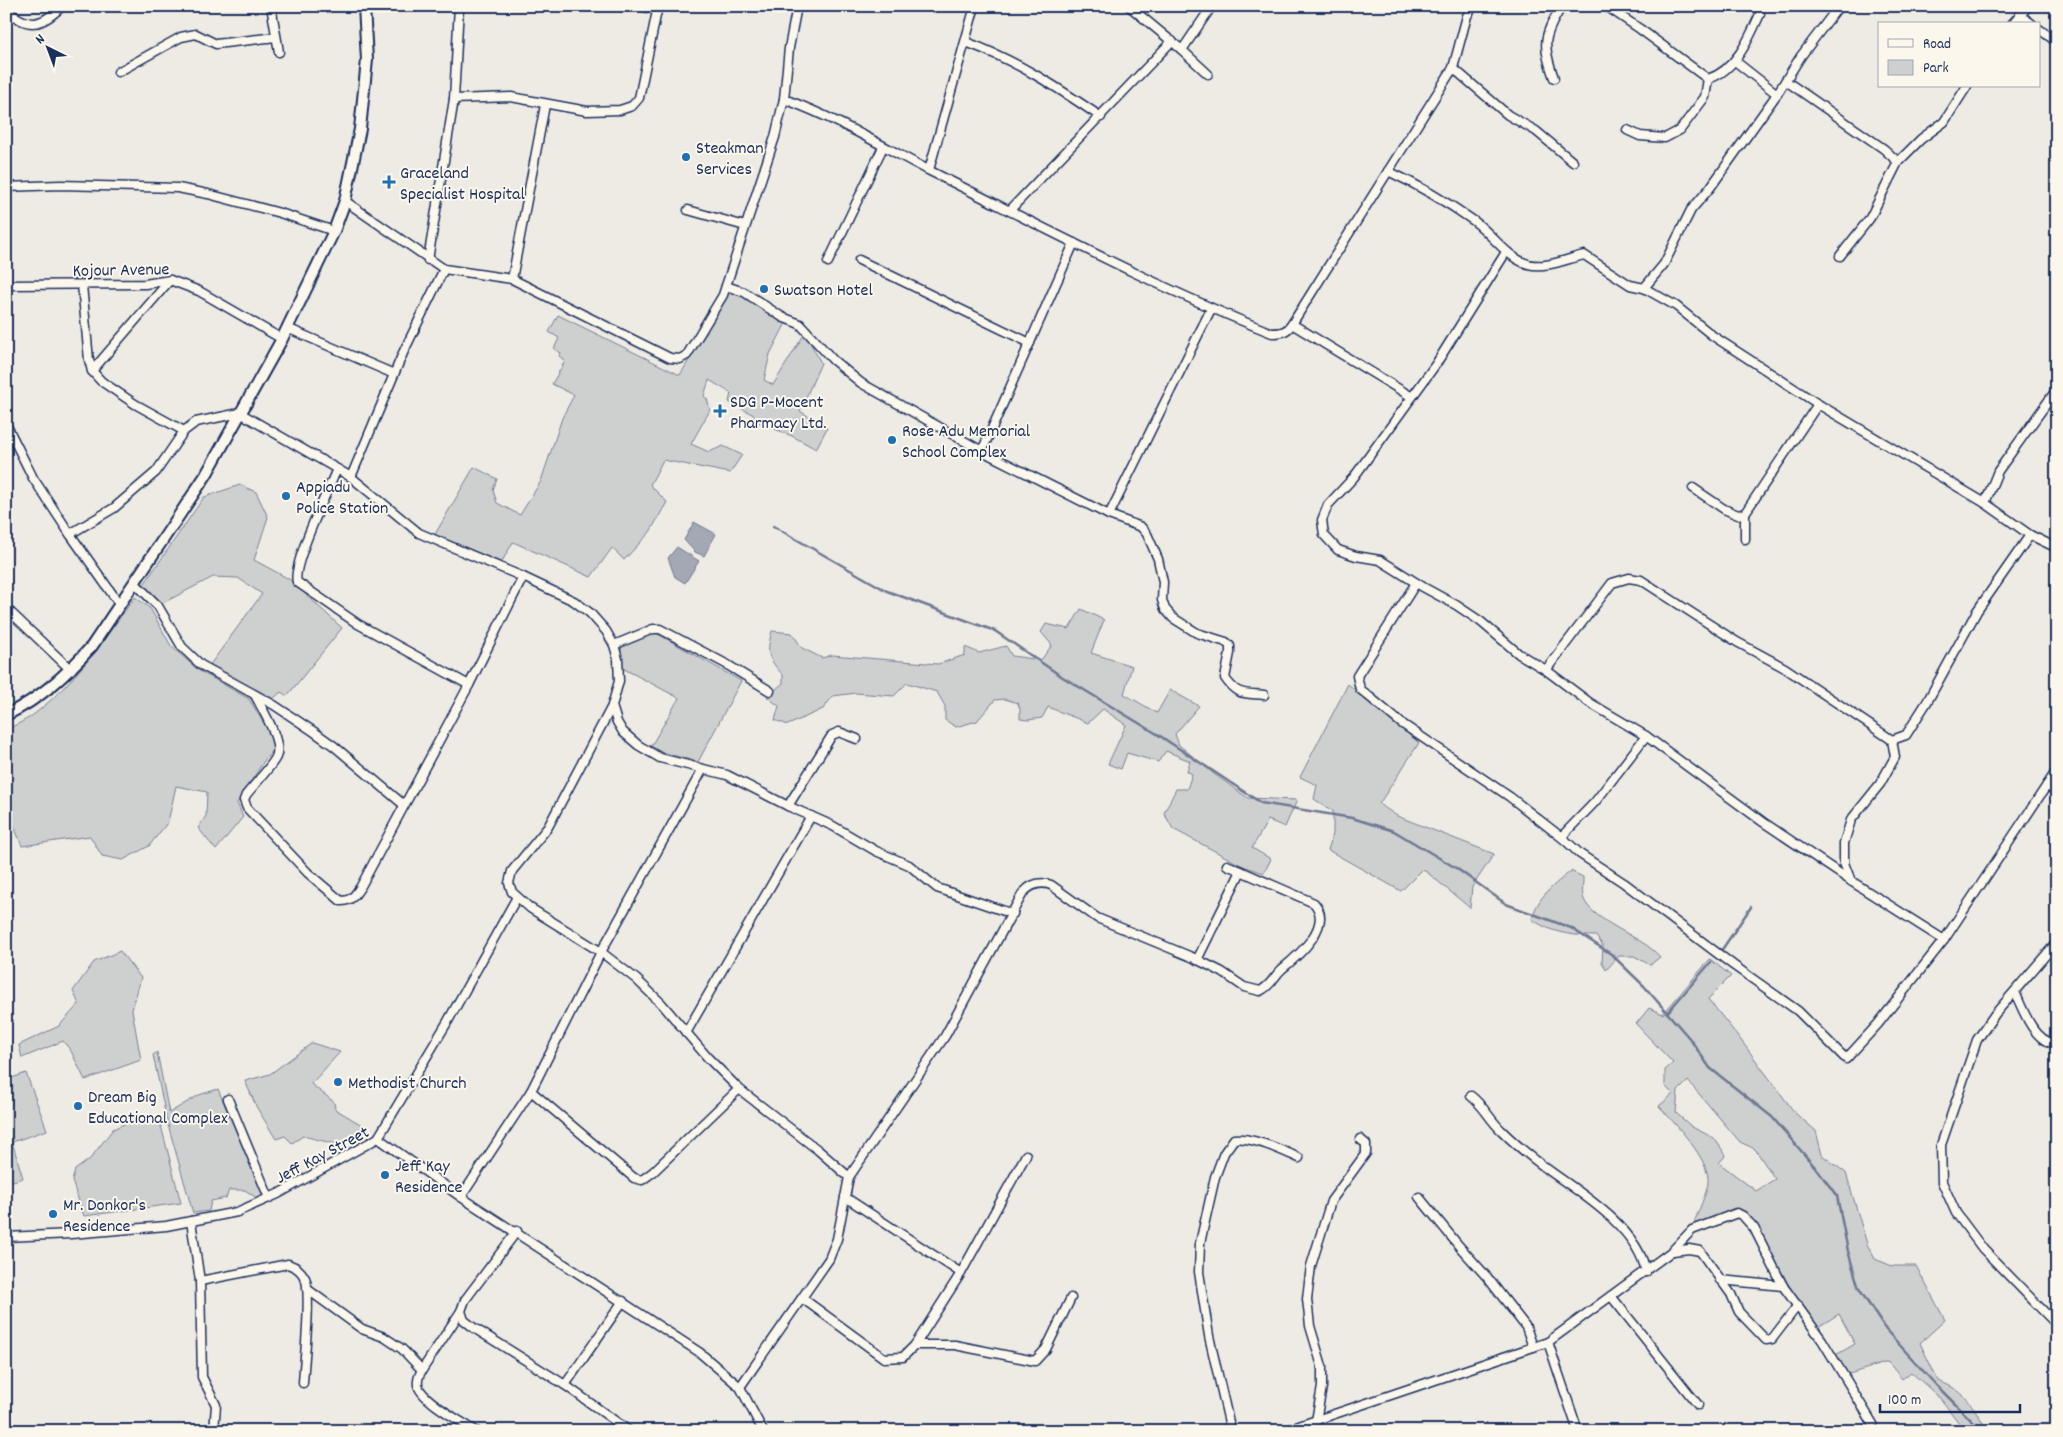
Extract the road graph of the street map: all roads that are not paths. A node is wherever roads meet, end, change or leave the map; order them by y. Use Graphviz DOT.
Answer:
graph roads {
  1 [pos="62,6"];
  2 [pos="272,6"];
  3 [pos="364,6"];
  4 [pos="459,6"];
  5 [pos="639,6"];
  6 [pos="797,6"];
  7 [pos="976,6"];
  8 [pos="1129,6"];
  9 [pos="1212,6"];
  10 [pos="1473,6"];
  11 [pos="1562,6"];
  12 [pos="1606,6"];
  13 [pos="1840,6"];
  14 [pos="2028,6"];
  15 [pos="658,8"];
  16 [pos="6,9"];
  17 [pos="1760,14"];
  18 [pos="2020,15"];
  19 [pos="2014,22"];
  20 [pos="2029,22"];
  21 [pos="2040,30"];
  22 [pos="276,36"];
  23 [pos="966,42"];
  24 [pos="1172,42"];
  25 [pos="2057,42"];
  26 [pos="1182,50"];
  27 [pos="279,52"];
  28 [pos="1735,61"];
  29 [pos="1452,68"];
  30 [pos="118,72"];
  31 [pos="1208,74"];
  32 [pos="1554,78"];
  33 [pos="1708,80"];
  34 [pos="1786,81"];
  35 [pos="1966,88"];
  36 [pos="1778,94"];
  37 [pos="454,99"];
  38 [pos="784,99"];
  39 [pos="545,105"];
  40 [pos="1100,117"];
  41 [pos="1627,130"];
  42 [pos="883,147"];
  43 [pos="1573,162"];
  44 [pos="1898,162"];
  45 [pos="929,170"];
  46 [pos="1388,171"];
  47 [pos="6,188"];
  48 [pos="345,201"];
  49 [pos="688,210"];
  50 [pos="1010,210"];
  51 [pos="745,226"];
  52 [pos="334,230"];
  53 [pos="1074,243"];
  54 [pos="1506,252"];
  55 [pos="1840,256"];
  56 [pos="428,260"];
  57 [pos="860,260"];
  58 [pos="828,262"];
  59 [pos="444,269"];
  60 [pos="512,279"];
  61 [pos="170,280"];
  62 [pos="82,284"];
  63 [pos="6,285"];
  64 [pos="726,286"];
  65 [pos="1644,288"];
  66 [pos="1211,309"];
  67 [pos="1292,324"];
  68 [pos="287,328"];
  69 [pos="282,339"];
  70 [pos="1030,343"];
  71 [pos="92,371"];
  72 [pos="394,374"];
  73 [pos="2057,389"];
  74 [pos="1412,397"];
  75 [pos="1818,404"];
  76 [pos="240,413"];
  77 [pos="6,424"];
  78 [pos="184,431"];
  79 [pos="982,451"];
  80 [pos="338,469"];
  81 [pos="351,477"];
  82 [pos="1693,488"];
  83 [pos="1984,503"];
  84 [pos="1745,513"];
  85 [pos="1109,515"];
  86 [pos="70,534"];
  87 [pos="2030,535"];
  88 [pos="1745,539"];
  89 [pos="2057,548"];
  90 [pos="523,577"];
  91 [pos="135,583"];
  92 [pos="1416,583"];
  93 [pos="120,605"];
  94 [pos="6,608"];
  95 [pos="614,645"];
  96 [pos="71,670"];
  97 [pos="1546,670"];
  98 [pos="469,685"];
  99 [pos="770,691"];
  100 [pos="255,694"];
  101 [pos="1264,696"];
  102 [pos="612,706"];
  103 [pos="6,715"];
  104 [pos="1646,736"];
  105 [pos="857,739"];
  106 [pos="1892,740"];
  107 [pos="703,769"];
  108 [pos="2057,770"];
  109 [pos="2047,785"];
  110 [pos="2057,793"];
  111 [pos="404,805"];
  112 [pos="788,806"];
  113 [pos="811,816"];
  114 [pos="1565,840"];
  115 [pos="1227,865"];
  116 [pos="1241,871"];
  117 [pos="1851,882"];
  118 [pos="517,897"];
  119 [pos="1013,914"];
  120 [pos="1944,940"];
  121 [pos="2057,942"];
  122 [pos="602,952"];
  123 [pos="1197,960"];
  124 [pos="2015,992"];
  125 [pos="686,1033"];
  126 [pos="2057,1043"];
  127 [pos="739,1089"];
  128 [pos="531,1091"];
  129 [pos="1471,1096"];
  130 [pos="228,1099"];
  131 [pos="378,1138"];
  132 [pos="1360,1138"];
  133 [pos="1026,1155"];
  134 [pos="1299,1158"];
  135 [pos="849,1177"];
  136 [pos="461,1197"];
  137 [pos="845,1197"];
  138 [pos="1419,1197"];
  139 [pos="269,1198"];
  140 [pos="191,1221"];
  141 [pos="517,1231"];
  142 [pos="6,1237"];
  143 [pos="1672,1251"];
  144 [pos="1646,1272"];
  145 [pos="961,1273"];
  146 [pos="1720,1280"];
  147 [pos="200,1281"];
  148 [pos="1783,1286"];
  149 [pos="307,1289"];
  150 [pos="1611,1296"];
  151 [pos="802,1298"];
  152 [pos="1071,1298"];
  153 [pos="623,1301"];
  154 [pos="1798,1305"];
  155 [pos="461,1311"];
  156 [pos="2057,1325"];
  157 [pos="1548,1342"];
  158 [pos="914,1345"];
  159 [pos="1533,1347"];
  160 [pos="422,1370"];
  161 [pos="303,1383"];
  162 [pos="565,1385"];
  163 [pos="740,1387"];
  164 [pos="1698,1405"];
  165 [pos="1316,1421"];
  166 [pos="1873,1424"];
  167 [pos="214,1431"];
  168 [pos="476,1431"];
  169 [pos="629,1431"];
  170 [pos="762,1431"];
  171 [pos="1231,1431"];
  172 [pos="1284,1431"];
  173 [pos="1578,1431"];
  1 -- 16 [label="street"];
  2 -- 22 [label="street"];
  3 -- 48 [label="street"];
  4 -- 37 [label="street"];
  5 -- 15 [label="street"];
  6 -- 38 [label="street"];
  7 -- 23 [label="street"];
  8 -- 24 [label="street"];
  9 -- 26 [label="street"];
  10 -- 29 [label="street"];
  11 -- 32 [label="street"];
  12 -- 33 [label="street"];
  13 -- 34 [label="street"];
  14 -- 18 [label="street"];
  15 -- 39 [label="street"];
  17 -- 28 [label="street"];
  18 -- 19 [label="street"];
  18 -- 20 [label="street"];
  21 -- 25 [label="street"];
  22 -- 27 [label="street"];
  22 -- 30 [label="street"];
  23 -- 40 [label="street"];
  23 -- 45 [label="street"];
  24 -- 26 [label="street"];
  24 -- 40 [label="street"];
  26 -- 31 [label="street"];
  28 -- 33 [label="street"];
  28 -- 36 [label="street"];
  29 -- 43 [label="street"];
  29 -- 46 [label="street"];
  33 -- 41 [label="street"];
  34 -- 36 [label="street"];
  34 -- 44 [label="street"];
  35 -- 44 [label="street"];
  36 -- 65 [label="street"];
  37 -- 39 [label="street"];
  37 -- 56 [label="street"];
  38 -- 42 [label="street"];
  38 -- 51 [label="street"];
  39 -- 60 [label="street"];
  40 -- 50 [label="street"];
  42 -- 45 [label="street"];
  42 -- 58 [label="street"];
  44 -- 55 [label="street"];
  45 -- 50 [label="street"];
  46 -- 54 [label="street"];
  46 -- 67 [label="street"];
  47 -- 52 [label="street"];
  48 -- 52 [label="street"];
  48 -- 56 [label="street"];
  49 -- 51 [label="street"];
  50 -- 53 [label="street"];
  51 -- 64 [label="street"];
  52 -- 68 [label="street"];
  53 -- 66 [label="street"];
  53 -- 70 [label="street"];
  54 -- 65 [label="street"];
  54 -- 74 [label="street"];
  56 -- 59 [label="street"];
  57 -- 70 [label="street"];
  59 -- 60 [label="street"];
  59 -- 72 [label="street"];
  60 -- 64 [label="street"];
  61 -- 62 [label="street, Kojour Avenue"];
  61 -- 69 [label="street, Kojour Avenue"];
  61 -- 71 [label="street"];
  62 -- 63 [label="street, Kojour Avenue"];
  62 -- 71 [label="street"];
  64 -- 79 [label="street"];
  65 -- 75 [label="street"];
  66 -- 67 [label="street"];
  66 -- 85 [label="street"];
  67 -- 74 [label="street"];
  68 -- 69 [label="street"];
  68 -- 72 [label="street"];
  69 -- 76 [label="street"];
  70 -- 79 [label="street"];
  71 -- 78 [label="street"];
  72 -- 81 [label="street"];
  73 -- 83 [label="street"];
  74 -- 92 [label="street"];
  75 -- 83 [label="street"];
  75 -- 84 [label="street"];
  76 -- 78 [label="street"];
  76 -- 80 [label="street"];
  76 -- 91 [label="street"];
  77 -- 86 [label="street"];
  78 -- 86 [label="street"];
  79 -- 85 [label="street"];
  80 -- 81 [label="street"];
  80 -- 98 [label="street"];
  81 -- 90 [label="street"];
  82 -- 84 [label="street"];
  83 -- 87 [label="street"];
  84 -- 88 [label="street"];
  85 -- 101 [label="street"];
  86 -- 93 [label="street"];
  87 -- 89 [label="street"];
  87 -- 106 [label="street"];
  90 -- 95 [label="street"];
  90 -- 98 [label="street"];
  91 -- 93 [label="street"];
  91 -- 100 [label="street"];
  92 -- 97 [label="street"];
  92 -- 114 [label="street"];
  93 -- 96 [label="street"];
  94 -- 96 [label="street"];
  95 -- 99 [label="street"];
  95 -- 102 [label="street"];
  96 -- 103 [label="street"];
  97 -- 104 [label="street"];
  97 -- 106 [label="street"];
  98 -- 111 [label="street"];
  100 -- 111 [label="street"];
  100 -- 111 [label="street"];
  102 -- 107 [label="street"];
  102 -- 118 [label="street"];
  104 -- 114 [label="street"];
  104 -- 117 [label="street"];
  105 -- 112 [label="street"];
  106 -- 117 [label="street"];
  107 -- 112 [label="street"];
  107 -- 122 [label="street"];
  108 -- 109 [label="street"];
  109 -- 110 [label="street"];
  109 -- 120 [label="street"];
  112 -- 113 [label="street"];
  113 -- 119 [label="street"];
  113 -- 125 [label="street"];
  114 -- 120 [label="street"];
  115 -- 116 [label="street"];
  116 -- 123 [label="street"];
  116 -- 123 [label="street"];
  117 -- 120 [label="street"];
  118 -- 122 [label="street"];
  118 -- 131 [label="street"];
  119 -- 123 [label="street"];
  119 -- 135 [label="street"];
  121 -- 124 [label="street"];
  122 -- 125 [label="street"];
  122 -- 128 [label="street"];
  124 -- 126 [label="street"];
  124 -- 156 [label="street"];
  125 -- 127 [label="street"];
  127 -- 128 [label="street"];
  127 -- 135 [label="street"];
  128 -- 136 [label="street"];
  129 -- 144 [label="street"];
  130 -- 139 [label="street"];
  131 -- 136 [label="street, Jeff Kay Street"];
  131 -- 139 [label="street, Jeff Kay Street"];
  132 -- 165 [label="street"];
  133 -- 145 [label="street"];
  134 -- 171 [label="street"];
  135 -- 137 [label="street"];
  136 -- 141 [label="street, Jeff Kay Street"];
  137 -- 145 [label="street"];
  137 -- 151 [label="street"];
  138 -- 159 [label="street"];
  139 -- 140 [label="street, Jeff Kay Street"];
  140 -- 142 [label="street, Jeff Kay Street"];
  140 -- 147 [label="street"];
  141 -- 153 [label="street, Jeff Kay Street"];
  141 -- 155 [label="street"];
  143 -- 144 [label="street"];
  143 -- 146 [label="street"];
  143 -- 148 [label="street"];
  144 -- 150 [label="street"];
  145 -- 158 [label="street"];
  146 -- 148 [label="street"];
  146 -- 154 [label="street"];
  147 -- 149 [label="street"];
  147 -- 167 [label="street"];
  148 -- 154 [label="street"];
  149 -- 160 [label="street"];
  149 -- 161 [label="street"];
  150 -- 157 [label="street"];
  150 -- 164 [label="street"];
  151 -- 158 [label="street"];
  151 -- 163 [label="street"];
  152 -- 158 [label="street"];
  153 -- 162 [label="street"];
  153 -- 163 [label="street, Jeff Kay Street"];
  154 -- 166 [label="street"];
  155 -- 160 [label="street"];
  155 -- 162 [label="street"];
  157 -- 159 [label="street"];
  157 -- 173 [label="street"];
  159 -- 165 [label="street"];
  160 -- 168 [label="street"];
  162 -- 169 [label="street"];
  163 -- 170 [label="street, Jeff Kay Street"];
  165 -- 172 [label="street"];
}
